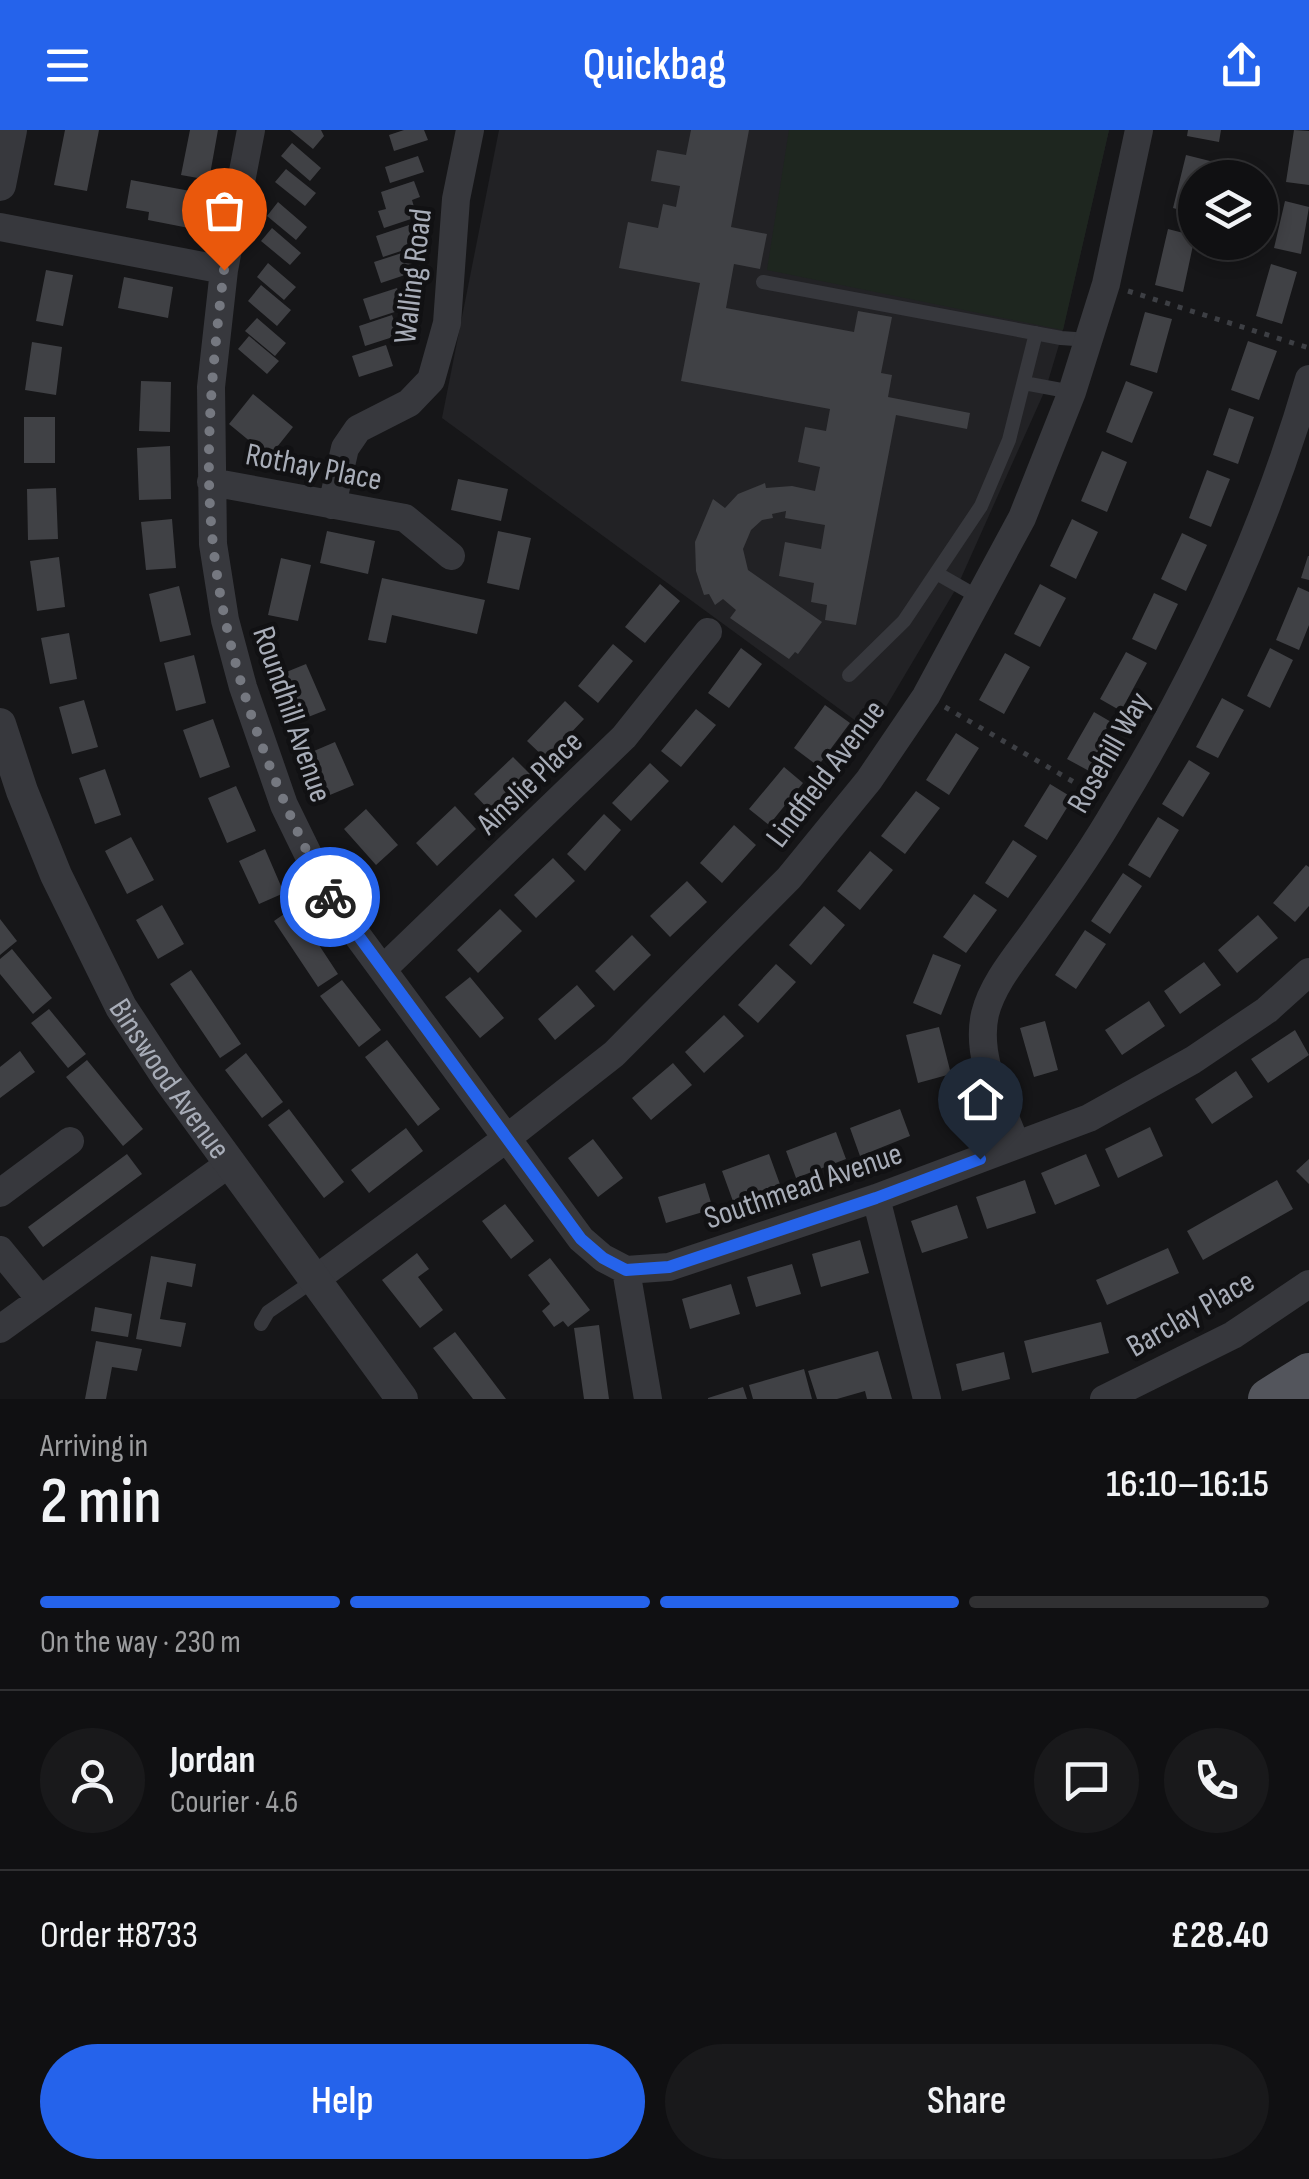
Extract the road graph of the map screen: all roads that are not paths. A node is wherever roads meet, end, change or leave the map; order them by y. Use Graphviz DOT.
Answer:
graph roads {
  1 [pos="11,130"];
  2 [pos="251,130"];
  3 [pos="470,130"];
  4 [pos="1139,130"];
  5 [pos="0,186"];
  6 [pos="0,227"];
  7 [pos="224,270"];
  8 [pos="763,282"];
  9 [pos="1036,333"];
  10 [pos="1089,340"];
  11 [pos="1309,380"];
  12 [pos="1024,383"];
  13 [pos="1072,392"];
  14 [pos="211,482"];
  15 [pos="332,505"];
  16 [pos="451,556"];
  17 [pos="938,574"];
  18 [pos="980,598"];
  19 [pos="708,632"];
  20 [pos="849,675"];
  21 [pos="0,724"];
  22 [pos="384,968"];
  23 [pos="1309,972"];
  24 [pos="508,1138"];
  25 [pos="70,1141"];
  26 [pos="1016,1145"];
  27 [pos="230,1162"];
  28 [pos="0,1192"];
  29 [pos="876,1198"];
  30 [pos="0,1250"];
  31 [pos="626,1270"];
  32 [pos="313,1281"];
  33 [pos="1309,1284"];
  34 [pos="40,1299"];
  35 [pos="261,1324"];
  36 [pos="0,1329"];
  37 [pos="1309,1374"];
  38 [pos="402,1399"];
  39 [pos="648,1399"];
  40 [pos="926,1399"];
  41 [pos="1104,1399"];
  42 [pos="1269,1399"];
  1 -- 5 [label="street"];
  2 -- 7 [label="street, Roundhill Avenue"];
  3 -- 15 [label="street, Walling Road"];
  4 -- 10 [label="street, Lindfield Avenue"];
  6 -- 7 [label="street"];
  7 -- 14 [label="street, Roundhill Avenue"];
  8 -- 9 [label="lane"];
  9 -- 10 [label="lane"];
  9 -- 12 [label="lane"];
  10 -- 13 [label="street, Lindfield Avenue"];
  11 -- 26 [label="street, Rosehill Way"];
  12 -- 13 [label="lane"];
  12 -- 17 [label="lane"];
  13 -- 18 [label="street, Lindfield Avenue"];
  14 -- 15 [label="street, Rothay Place"];
  14 -- 22 [label="street, Roundhill Avenue"];
  15 -- 16 [label="street, Rothay Place"];
  17 -- 18 [label="lane"];
  17 -- 20 [label="lane"];
  18 -- 24 [label="street, Lindfield Avenue"];
  19 -- 22 [label="street, Ainslie Place"];
  21 -- 27 [label="street, Binswood Avenue"];
  22 -- 24 [label="street, Roundhill Avenue"];
  23 -- 26 [label="street, Southmead Avenue"];
  24 -- 31 [label="street, Roundhill Avenue"];
  24 -- 32 [label="street, Lindfield Avenue"];
  25 -- 28 [label="street"];
  26 -- 29 [label="street, Southmead Avenue"];
  27 -- 32 [label="street, Binswood Avenue"];
  27 -- 34 [label="street"];
  29 -- 31 [label="street, Southmead Avenue"];
  29 -- 40 [label="street"];
  30 -- 34 [label="street"];
  31 -- 39 [label="street"];
  32 -- 35 [label="lane"];
  32 -- 38 [label="street, Binswood Avenue"];
  33 -- 41 [label="street, Barclay Place"];
  34 -- 36 [label="street"];
  37 -- 42 [label="main road"];
}
